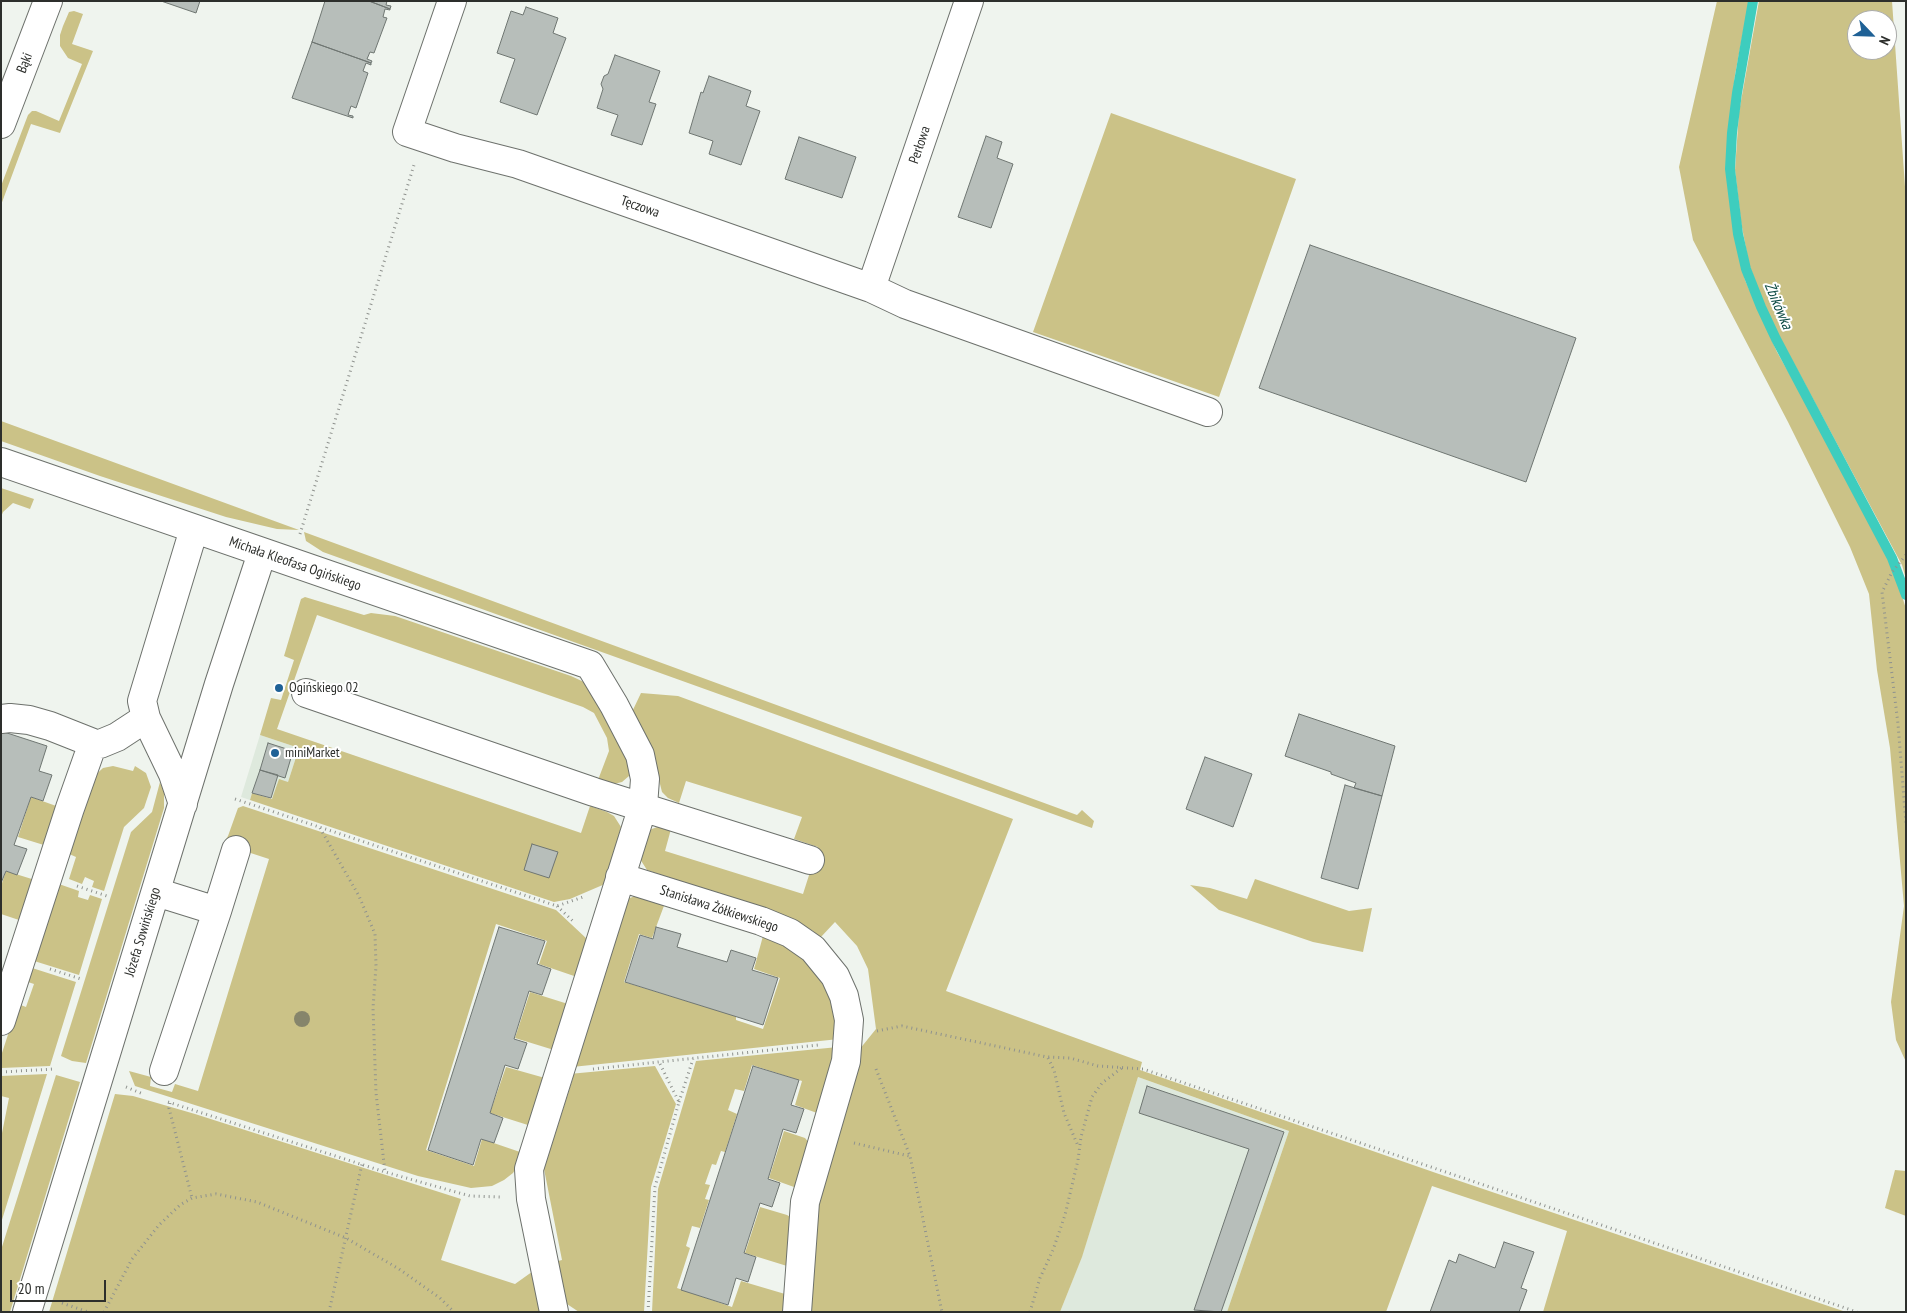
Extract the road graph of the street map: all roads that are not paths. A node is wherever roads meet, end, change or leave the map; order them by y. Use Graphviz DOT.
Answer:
graph roads {
  1 [pos="48,1"];
  2 [pos="452,1"];
  3 [pos="969,1"];
  4 [pos="1,124"];
  5 [pos="871,288"];
  6 [pos="1208,412"];
  7 [pos="1,462"];
  8 [pos="194,529"];
  9 [pos="262,553"];
  10 [pos="306,693"];
  11 [pos="146,718"];
  12 [pos="1,719"];
  13 [pos="93,743"];
  14 [pos="183,804"];
  15 [pos="643,806"];
  16 [pos="236,850"];
  17 [pos="810,860"];
  18 [pos="620,877"];
  19 [pos="156,892"];
  20 [pos="217,911"];
  21 [pos="1,1022"];
  22 [pos="164,1071"];
  23 [pos="28,1312"];
  24 [pos="554,1312"];
  25 [pos="797,1312"];
  1 -- 4 [label="street, Bąki"];
  2 -- 5 [label="street, Tęczowa"];
  3 -- 5 [label="street, Perłowa"];
  5 -- 6 [label="street, Tęczowa"];
  7 -- 8 [label="street, Michała Kleofasa Ogińskiego"];
  8 -- 9 [label="street, Michała Kleofasa Ogińskiego"];
  8 -- 11 [label="street"];
  9 -- 14 [label="street, Józefa Sowińskiego"];
  9 -- 15 [label="street, Michała Kleofasa Ogińskiego"];
  10 -- 15 [label="street"];
  11 -- 13 [label="street"];
  11 -- 14 [label="street"];
  12 -- 13 [label="street"];
  13 -- 21 [label="street"];
  14 -- 19 [label="street, Józefa Sowińskiego"];
  15 -- 17 [label="street"];
  15 -- 18 [label="street"];
  16 -- 20 [label="street"];
  18 -- 24 [label="street"];
  18 -- 25 [label="street, Stanisława Żółkiewskiego"];
  19 -- 20 [label="street"];
  19 -- 23 [label="street, Józefa Sowińskiego"];
  20 -- 22 [label="street"];
}
